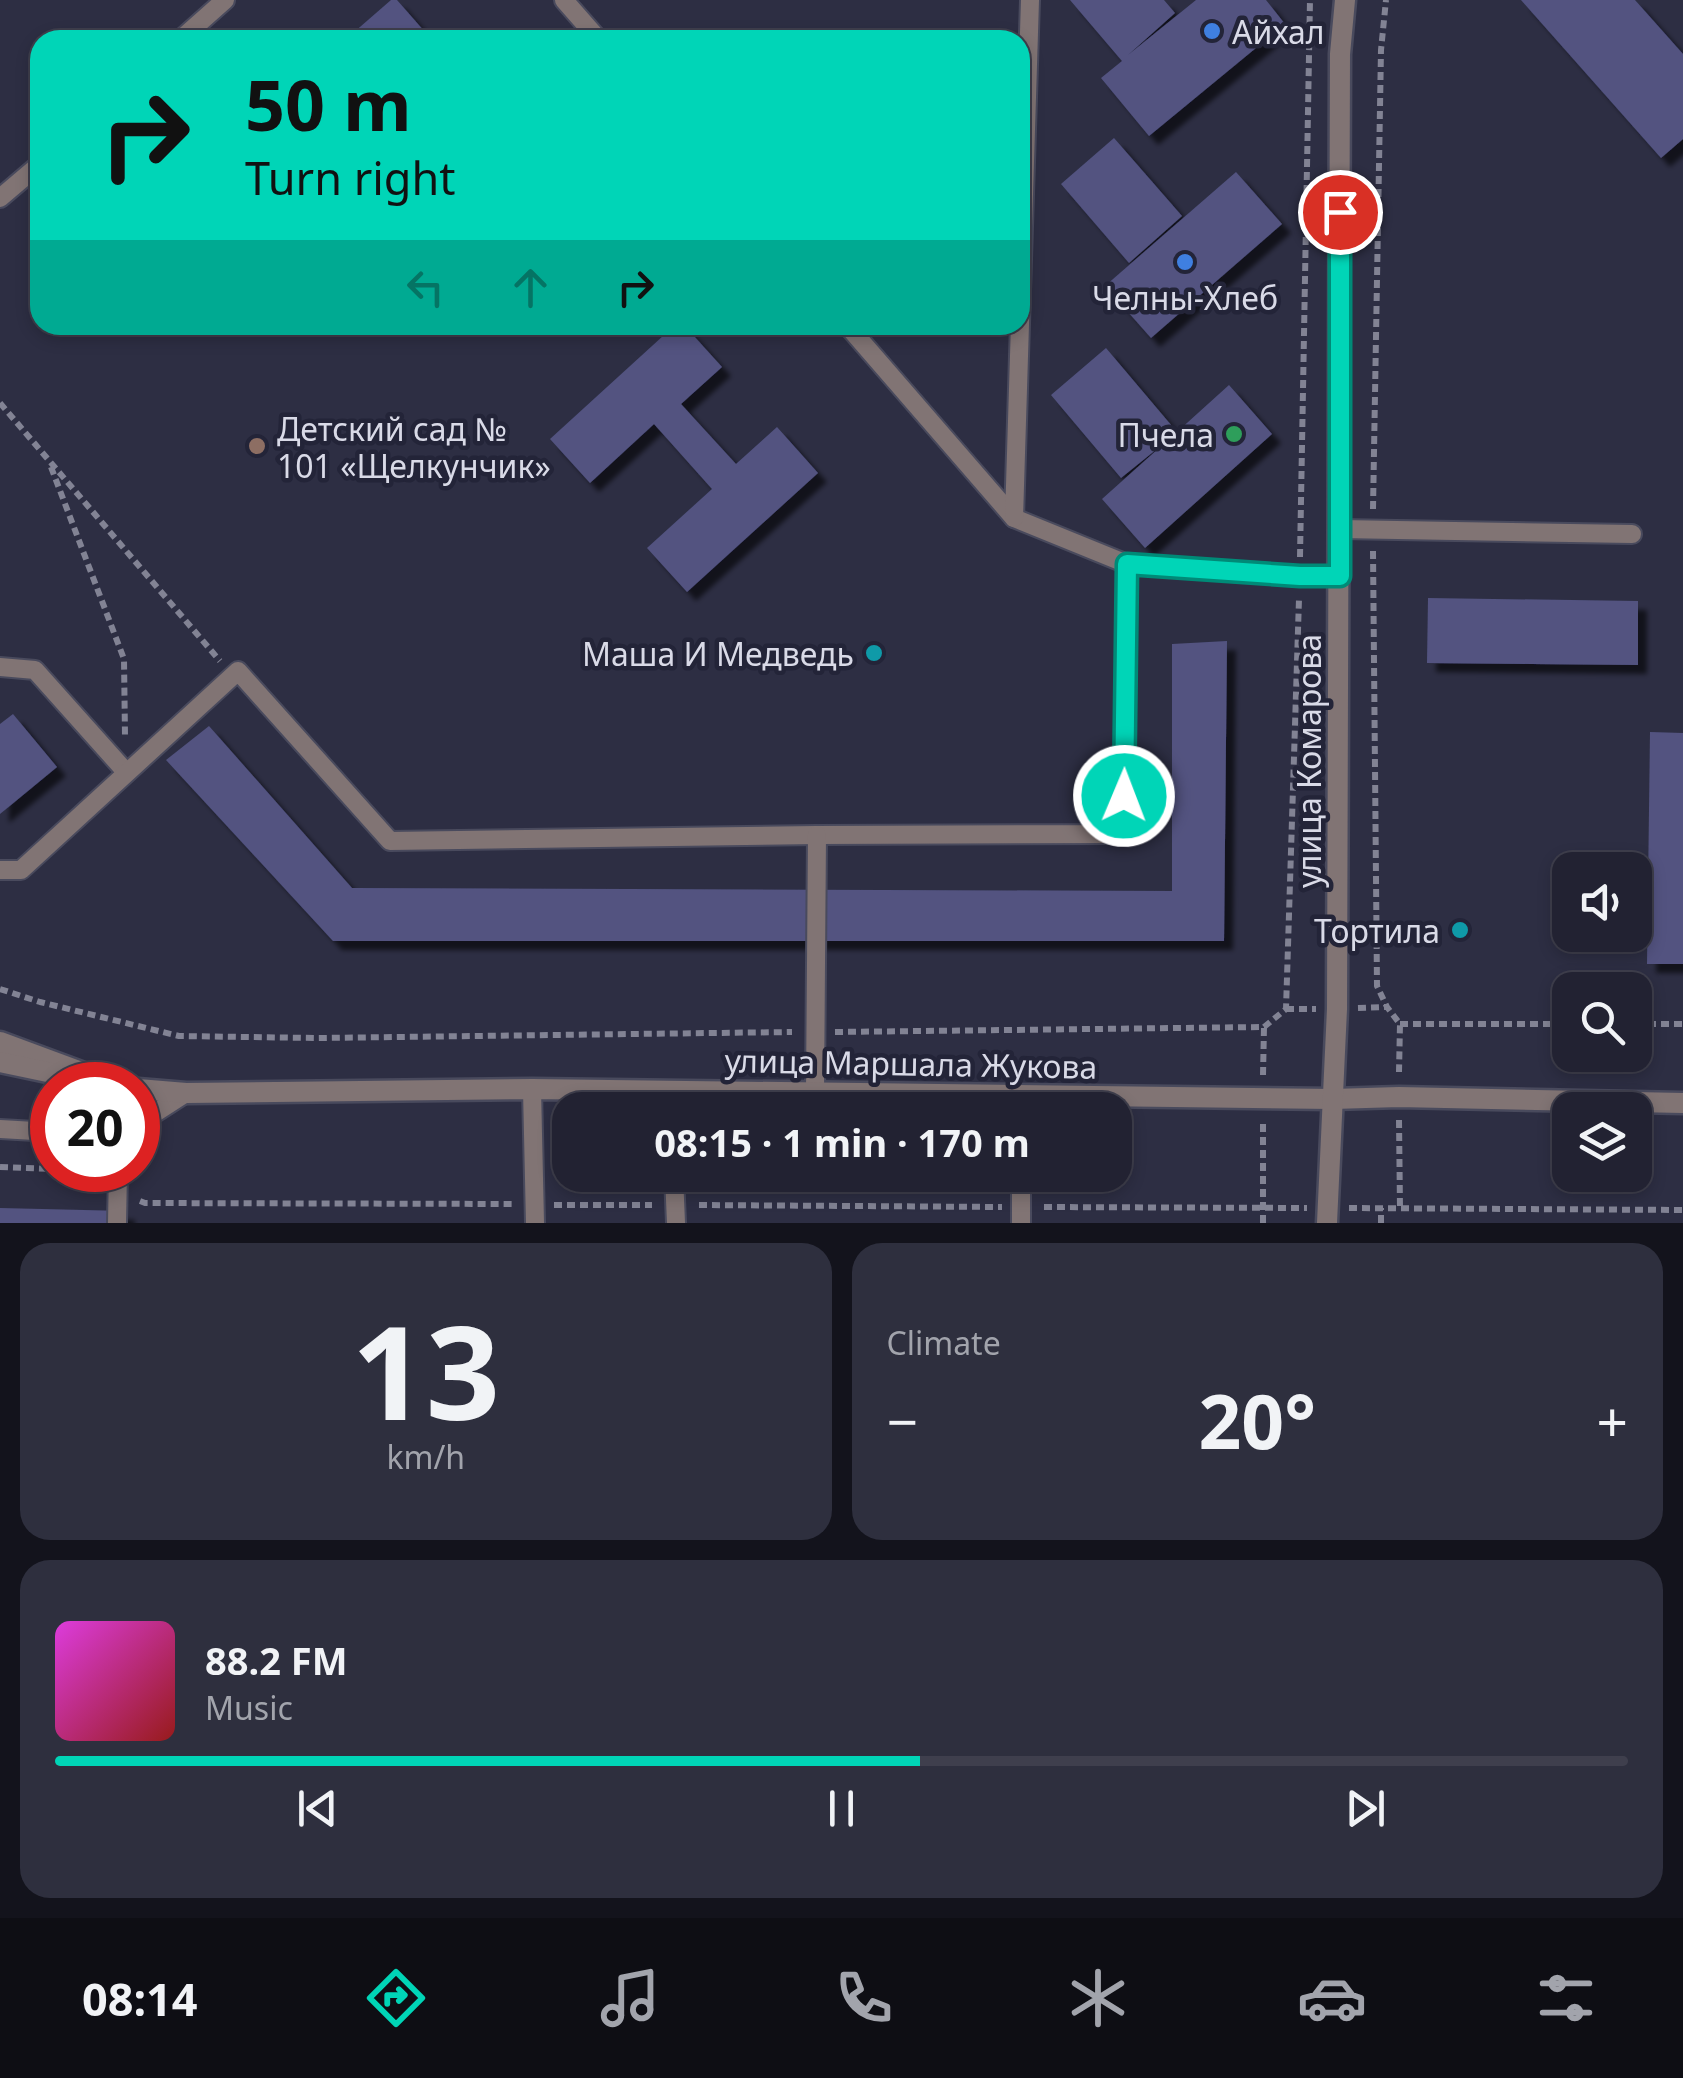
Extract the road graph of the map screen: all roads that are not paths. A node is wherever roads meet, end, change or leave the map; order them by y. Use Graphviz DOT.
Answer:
graph roads {
  1 [pos="225,0"];
  2 [pos="564,0"];
  3 [pos="1030,0"];
  4 [pos="1346,0"];
  5 [pos="191,30"];
  6 [pos="590,30"];
  7 [pos="1029,30"];
  8 [pos="30,172"];
  9 [pos="0,198"];
  10 [pos="855,335"];
  11 [pos="1020,335"];
  12 [pos="1014,518"];
  13 [pos="1340,528"];
  14 [pos="1632,534"];
  15 [pos="1127,564"];
  16 [pos="1340,576"];
  17 [pos="0,667"];
  18 [pos="126,772"];
  19 [pos="817,835"];
  20 [pos="0,870"];
  21 [pos="0,1042"];
  22 [pos="0,1062"];
  23 [pos="53,1062"];
  24 [pos="30,1068"];
  25 [pos="532,1088"];
  26 [pos="160,1090"];
  27 [pos="186,1092"];
  28 [pos="579,1092"];
  29 [pos="816,1092"];
  30 [pos="1333,1098"];
  31 [pos="1132,1101"];
  32 [pos="1683,1103"];
  33 [pos="160,1109"];
  34 [pos="0,1129"];
  35 [pos="30,1131"];
  36 [pos="118,1192"];
  37 [pos="534,1214"];
  38 [pos="1327,1216"];
  39 [pos="117,1223"];
  1 -- 5 [label="lane"];
  2 -- 6 [label="lane"];
  3 -- 7 [label="lane"];
  4 -- 13 [label="street, улица Комарова"];
  8 -- 9 [label="lane"];
  10 -- 12 [label="lane"];
  11 -- 12 [label="lane"];
  12 -- 15 [label="lane"];
  13 -- 14 [label="lane"];
  13 -- 16 [label="street, улица Комарова"];
  15 -- 16 [label="lane"];
  15 -- 19 [label="lane"];
  16 -- 30 [label="street, улица Комарова"];
  17 -- 18 [label="lane"];
  18 -- 19 [label="lane"];
  18 -- 20 [label="lane"];
  19 -- 29 [label="lane"];
  21 -- 23 [label="street"];
  22 -- 24 [label="street"];
  25 -- 27 [label="street, улица Маршала Жукова"];
  25 -- 28 [label="street, улица Маршала Жукова"];
  25 -- 37 [label="lane"];
  26 -- 27 [label="street, улица Маршала Жукова"];
  27 -- 33 [label="lane"];
  30 -- 31 [label="street, улица Маршала Жукова"];
  30 -- 32 [label="street, улица Маршала Жукова"];
  30 -- 38 [label="street, улица Комарова"];
  34 -- 35 [label="lane"];
  36 -- 39 [label="lane"];
}
